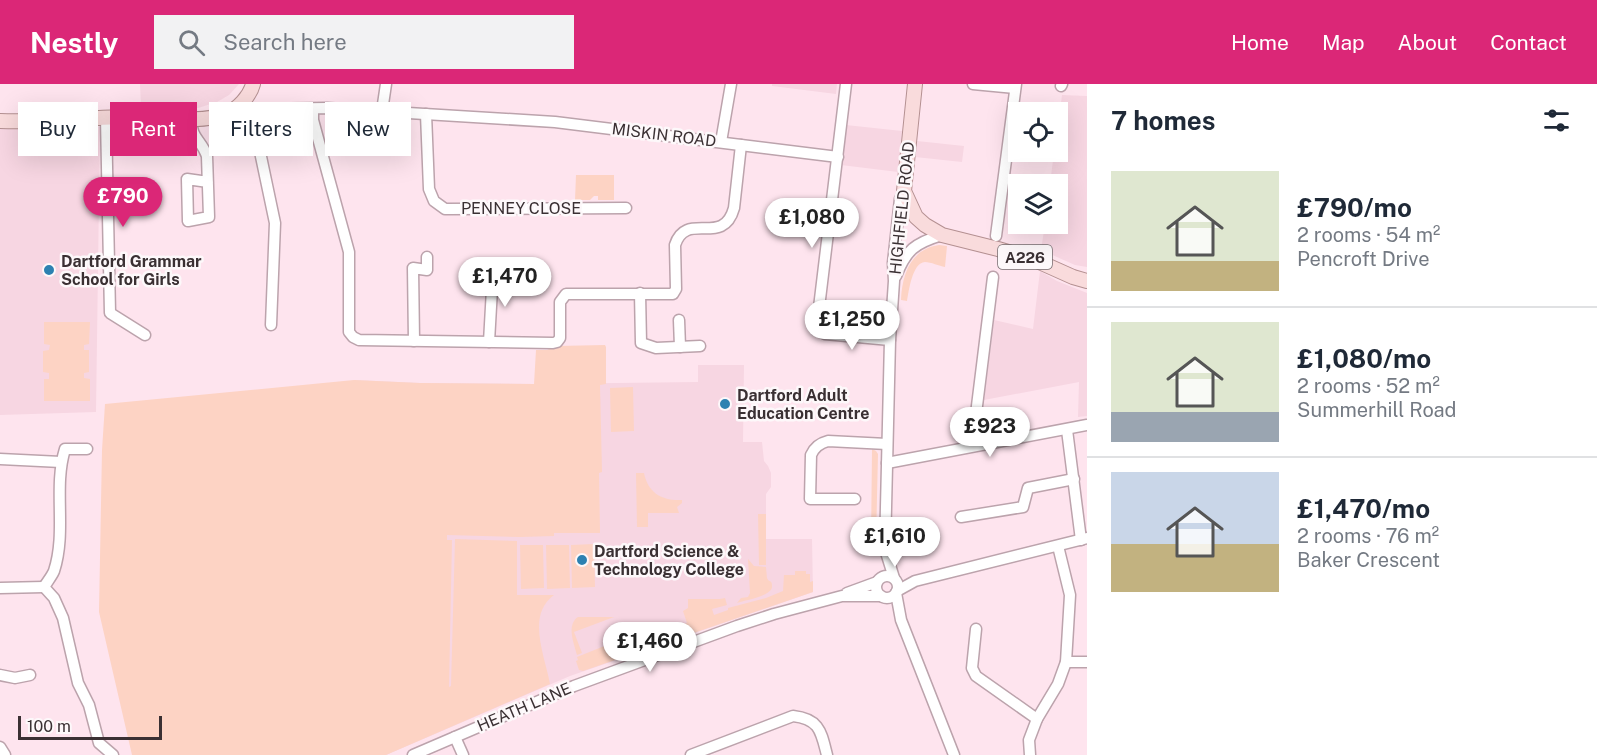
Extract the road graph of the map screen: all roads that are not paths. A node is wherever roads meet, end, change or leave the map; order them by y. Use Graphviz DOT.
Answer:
graph roads {
  1 [pos="254,84"];
  2 [pos="386,84"];
  3 [pos="731,84"];
  4 [pos="846,84"];
  5 [pos="915,84"];
  6 [pos="973,84"];
  7 [pos="1015,86"];
  8 [pos="247,102"];
  9 [pos="383,102"];
  10 [pos="313,109"];
  11 [pos="325,109"];
  12 [pos="411,113"];
  13 [pos="426,114"];
  14 [pos="106,118"];
  15 [pos="110,118"];
  16 [pos="313,120"];
  17 [pos="0,121"];
  18 [pos="197,140"];
  19 [pos="722,142"];
  20 [pos="741,145"];
  21 [pos="260,156"];
  22 [pos="838,157"];
  23 [pos="208,182"];
  24 [pos="903,191"];
  25 [pos="626,208"];
  26 [pos="942,235"];
  27 [pos="996,236"];
  28 [pos="428,257"];
  29 [pos="473,270"];
  30 [pos="493,271"];
  31 [pos="510,271"];
  32 [pos="993,277"];
  33 [pos="894,281"];
  34 [pos="1087,281"];
  35 [pos="640,293"];
  36 [pos="679,320"];
  37 [pos="271,325"];
  38 [pos="145,335"];
  39 [pos="890,340"];
  40 [pos="414,341"];
  41 [pos="489,342"];
  42 [pos="700,346"];
  43 [pos="680,347"];
  44 [pos="1087,425"];
  45 [pos="1067,430"];
  46 [pos="887,444"];
  47 [pos="972,446"];
  48 [pos="87,449"];
  49 [pos="0,459"];
  50 [pos="61,462"];
  51 [pos="887,464"];
  52 [pos="1074,479"];
  53 [pos="855,499"];
  54 [pos="961,517"];
  55 [pos="1084,539"];
  56 [pos="1058,546"];
  57 [pos="885,549"];
  58 [pos="877,581"];
  59 [pos="895,585"];
  60 [pos="44,587"];
  61 [pos="0,588"];
  62 [pos="842,596"];
  63 [pos="881,597"];
  64 [pos="901,620"];
  65 [pos="976,629"];
  66 [pos="1066,662"];
  67 [pos="1087,662"];
  68 [pos="0,675"];
  69 [pos="30,675"];
  70 [pos="1037,719"];
  71 [pos="455,737"];
  72 [pos="0,747"];
  73 [pos="5,755"];
  74 [pos="113,755"];
  75 [pos="413,755"];
  76 [pos="463,755"];
  77 [pos="691,755"];
  78 [pos="827,755"];
  79 [pos="954,755"];
  80 [pos="1030,755"];
  1 -- 8 [label="main road"];
  2 -- 9 [label="street"];
  3 -- 19 [label="street"];
  4 -- 22 [label="street"];
  5 -- 24 [label="main road, HIGHFIELD ROAD"];
  6 -- 7 [label="street"];
  7 -- 27 [label="street"];
  10 -- 11 [label="street, MISKIN ROAD"];
  12 -- 13 [label="street, MISKIN ROAD"];
  13 -- 19 [label="street, MISKIN ROAD"];
  13 -- 25 [label="street, PENNEY CLOSE"];
  14 -- 15 [label="main road"];
  14 -- 17 [label="main road"];
  14 -- 38 [label="street"];
  16 -- 40 [label="street"];
  18 -- 23 [label="street"];
  19 -- 20 [label="street, MISKIN ROAD"];
  20 -- 22 [label="street, MISKIN ROAD"];
  20 -- 35 [label="street"];
  21 -- 37 [label="street"];
  22 -- 39 [label="street"];
  24 -- 26 [label="main road, A226"];
  24 -- 33 [label="street, HIGHFIELD ROAD"];
  26 -- 33 [label="street"];
  26 -- 34 [label="main road, A226"];
  28 -- 40 [label="street"];
  29 -- 30 [label="street"];
  30 -- 31 [label="street"];
  30 -- 41 [label="street"];
  32 -- 47 [label="street"];
  33 -- 39 [label="street, HIGHFIELD ROAD"];
  35 -- 41 [label="street"];
  35 -- 43 [label="street"];
  36 -- 43 [label="street"];
  39 -- 46 [label="street, HIGHFIELD ROAD"];
  40 -- 41 [label="street"];
  42 -- 43 [label="street"];
  44 -- 45 [label="street"];
  45 -- 47 [label="street"];
  45 -- 52 [label="street"];
  46 -- 51 [label="street, HIGHFIELD ROAD"];
  46 -- 53 [label="street"];
  47 -- 51 [label="street"];
  48 -- 50 [label="street"];
  49 -- 50 [label="street"];
  50 -- 60 [label="street"];
  51 -- 57 [label="street, HIGHFIELD ROAD"];
  52 -- 54 [label="street"];
  52 -- 55 [label="street"];
  55 -- 56 [label="street"];
  56 -- 59 [label="street"];
  56 -- 66 [label="street"];
  57 -- 58 [label="street, HIGHFIELD ROAD"];
  57 -- 59 [label="street, HIGHFIELD ROAD"];
  58 -- 59 [label="street"];
  58 -- 62 [label="street, HEATH LANE"];
  58 -- 63 [label="street"];
  59 -- 63 [label="street"];
  59 -- 64 [label="street, HIGHFIELD ROAD"];
  60 -- 61 [label="street"];
  60 -- 74 [label="street"];
  62 -- 63 [label="street, HEATH LANE"];
  62 -- 71 [label="street, HEATH LANE"];
  63 -- 64 [label="street"];
  64 -- 79 [label="street"];
  65 -- 70 [label="street"];
  66 -- 67 [label="street"];
  66 -- 70 [label="street"];
  68 -- 69 [label="street"];
  70 -- 80 [label="street"];
  71 -- 75 [label="street, HEATH LANE"];
  71 -- 76 [label="street"];
  72 -- 73 [label="street"];
  77 -- 78 [label="street"];
}
